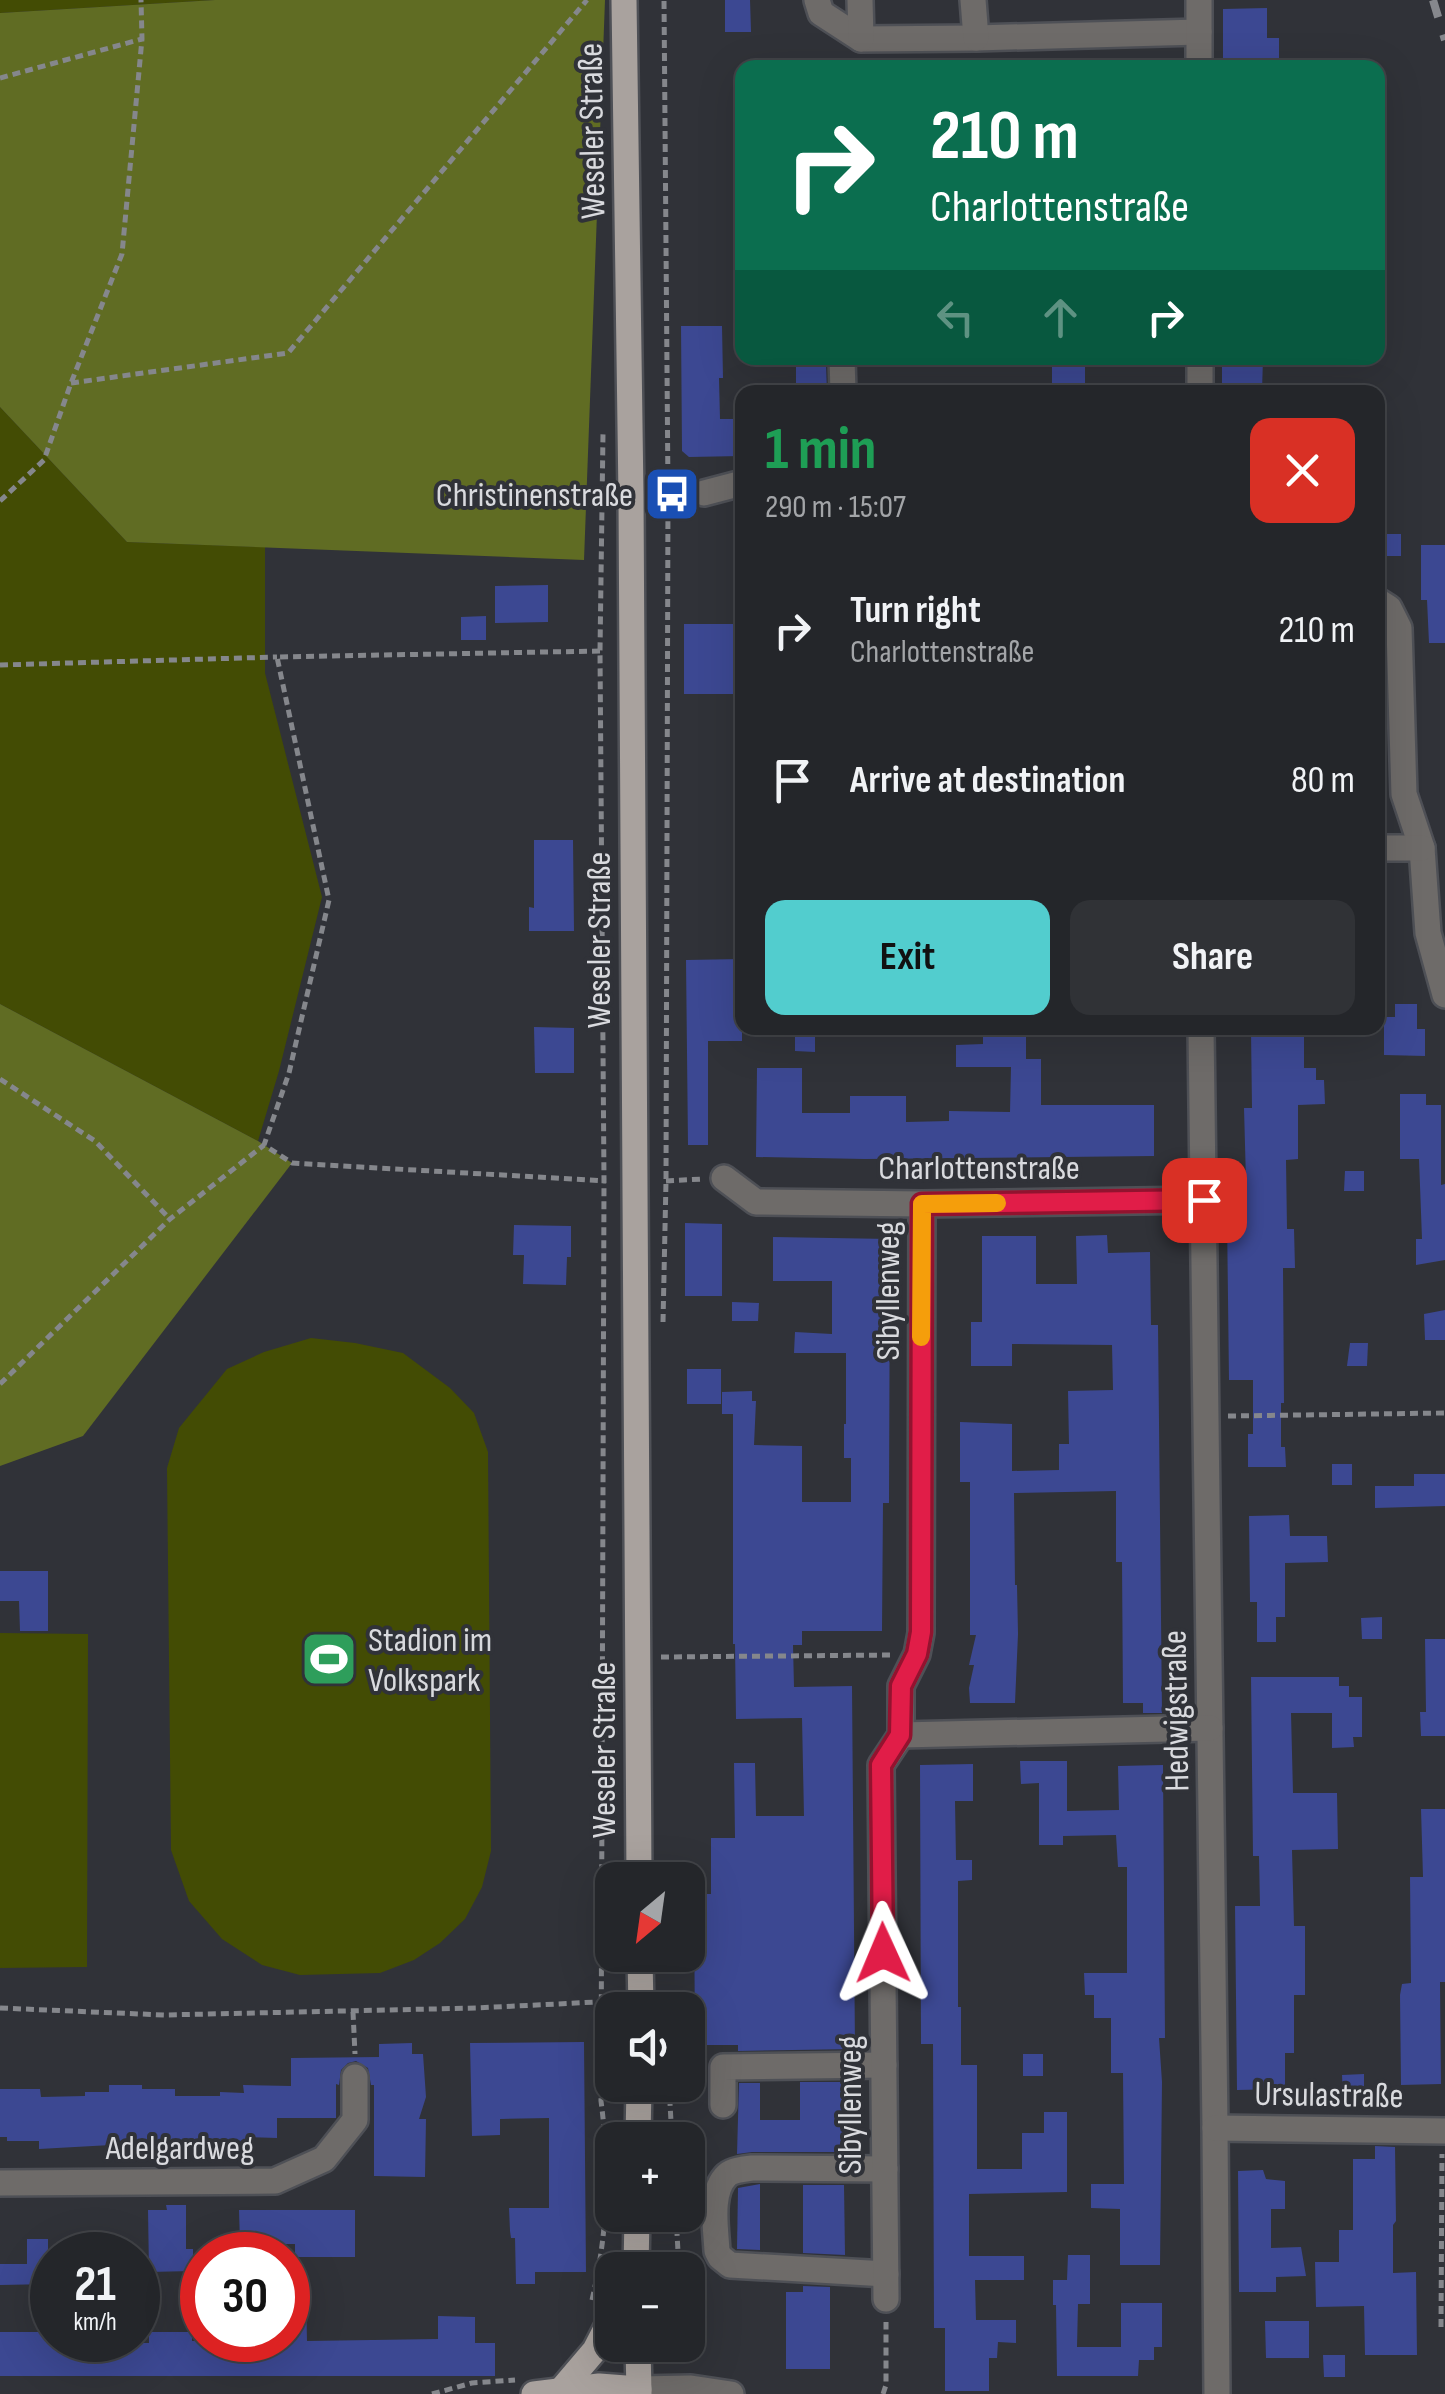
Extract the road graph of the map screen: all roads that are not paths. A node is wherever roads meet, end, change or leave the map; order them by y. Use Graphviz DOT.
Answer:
graph roads {
  1 [pos="624,0"];
  2 [pos="860,0"];
  3 [pos="973,0"];
  4 [pos="1198,0"];
  5 [pos="819,6"];
  6 [pos="1198,32"];
  7 [pos="976,38"];
  8 [pos="861,39"];
  9 [pos="1199,60"];
  10 [pos="735,484"];
  11 [pos="704,494"];
  12 [pos="1385,606"];
  13 [pos="1385,848"];
  14 [pos="1422,848"];
  15 [pos="1445,995"];
  16 [pos="1201,1035"];
  17 [pos="724,1178"];
  18 [pos="1204,1200"];
  19 [pos="922,1204"];
  20 [pos="1210,1728"];
  21 [pos="900,1735"];
  22 [pos="640,1862"];
  23 [pos="884,2066"];
  24 [pos="355,2077"];
  25 [pos="724,2104"];
  26 [pos="1216,2128"];
  27 [pos="1444,2130"];
  28 [pos="885,2169"];
  29 [pos="0,2183"];
  30 [pos="595,2350"];
  31 [pos="638,2362"];
  32 [pos="531,2385"];
  33 [pos="561,2390"];
  34 [pos="639,2392"];
  35 [pos="731,2394"];
  36 [pos="1217,2394"];
  1 -- 22 [label="main road, Weseler Straße"];
  2 -- 8 [label="street"];
  3 -- 7 [label="street"];
  4 -- 6 [label="street"];
  5 -- 8 [label="street"];
  6 -- 7 [label="street"];
  6 -- 9 [label="street"];
  7 -- 8 [label="street"];
  10 -- 11 [label="street"];
  12 -- 14 [label="street"];
  13 -- 14 [label="street"];
  14 -- 15 [label="street"];
  16 -- 18 [label="street, Hedwigstraße"];
  17 -- 19 [label="street, Charlottenstraße"];
  18 -- 19 [label="street, Charlottenstraße"];
  18 -- 20 [label="street, Hedwigstraße"];
  19 -- 21 [label="street, Sibyllenweg"];
  20 -- 21 [label="street"];
  20 -- 26 [label="street, Hedwigstraße"];
  21 -- 23 [label="street, Sibyllenweg"];
  23 -- 25 [label="street"];
  23 -- 28 [label="street, Sibyllenweg"];
  24 -- 29 [label="street, Adelgardweg"];
  26 -- 27 [label="street, Ursulastraße"];
  26 -- 36 [label="street, Hedwigstraße"];
  28 -- 28 [label="street, Sibyllenweg"];
  30 -- 33 [label="main road"];
  31 -- 34 [label="main road"];
  32 -- 33 [label="main road"];
  33 -- 34 [label="main road"];
  34 -- 35 [label="street"];
}
